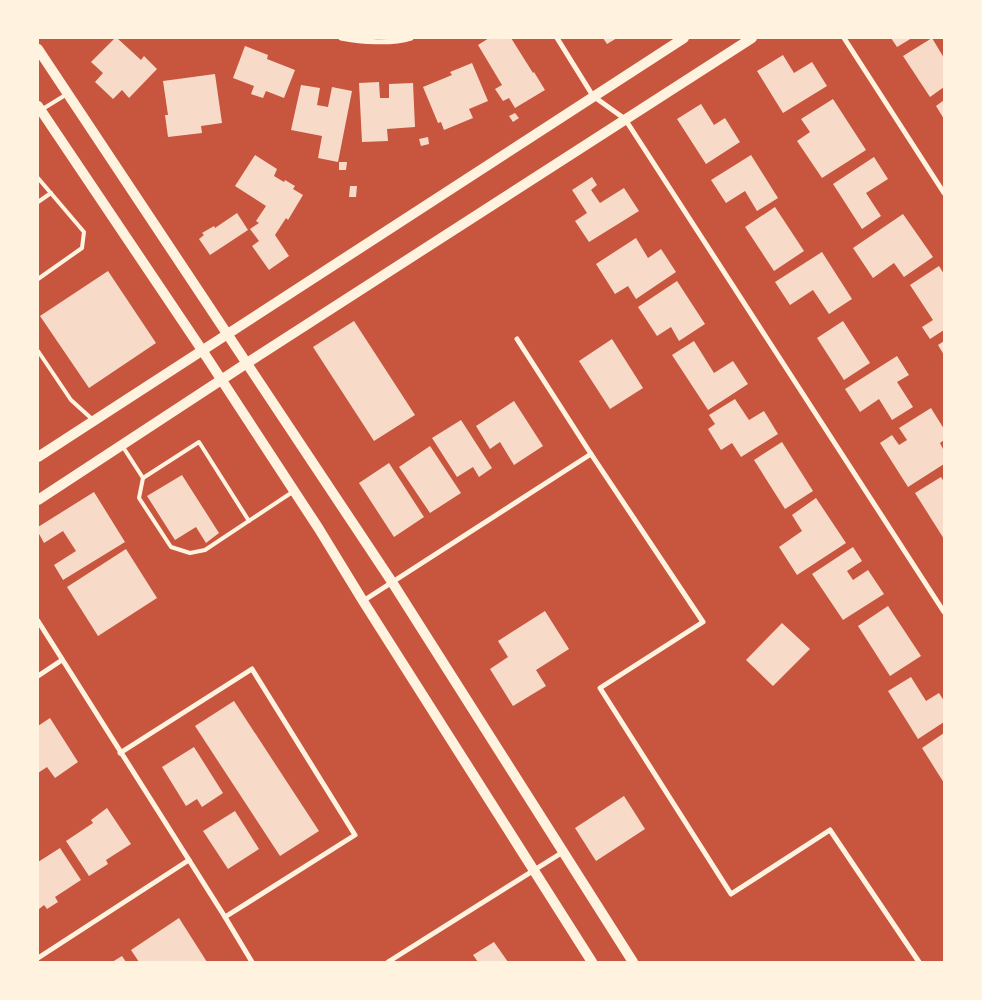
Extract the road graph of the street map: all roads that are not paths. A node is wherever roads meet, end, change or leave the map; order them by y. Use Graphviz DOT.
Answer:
graph roads {
  1 [pos="341,38"];
  2 [pos="411,38"];
  3 [pos="556,38"];
  4 [pos="684,38"];
  5 [pos="752,38"];
  6 [pos="844,38"];
  7 [pos="38,49"];
  8 [pos="68,94"];
  9 [pos="593,96"];
  10 [pos="39,110"];
  11 [pos="625,119"];
  12 [pos="38,178"];
  13 [pos="51,193"];
  14 [pos="944,193"];
  15 [pos="38,202"];
  16 [pos="38,279"];
  17 [pos="227,334"];
  18 [pos="517,339"];
  19 [pos="202,350"];
  20 [pos="38,351"];
  21 [pos="247,363"];
  22 [pos="222,380"];
  23 [pos="94,421"];
  24 [pos="122,445"];
  25 [pos="591,454"];
  26 [pos="38,458"];
  27 [pos="142,478"];
  28 [pos="294,491"];
  29 [pos="38,500"];
  30 [pos="249,521"];
  31 [pos="392,582"];
  32 [pos="363,601"];
  33 [pos="944,612"];
  34 [pos="38,621"];
  35 [pos="62,660"];
  36 [pos="38,676"];
  37 [pos="120,753"];
  38 [pos="563,852"];
  39 [pos="189,860"];
  40 [pos="534,871"];
  41 [pos="225,917"];
  42 [pos="395,957"];
  43 [pos="38,958"];
  44 [pos="252,962"];
  45 [pos="388,962"];
  46 [pos="399,962"];
  47 [pos="592,962"];
  48 [pos="633,962"];
  49 [pos="919,962"];
  1 -- 2 [label="street"];
  3 -- 9 [label="street"];
  4 -- 9 [label="main road"];
  5 -- 11 [label="main road"];
  6 -- 14 [label="street"];
  7 -- 8 [label="main road"];
  8 -- 10 [label="lane"];
  8 -- 17 [label="main road"];
  9 -- 11 [label="street"];
  9 -- 17 [label="main road"];
  10 -- 19 [label="main road"];
  11 -- 21 [label="main road"];
  11 -- 33 [label="street"];
  12 -- 13 [label="lane"];
  13 -- 15 [label="lane"];
  13 -- 16 [label="lane"];
  17 -- 19 [label="main road"];
  17 -- 21 [label="main road"];
  18 -- 25 [label="street"];
  19 -- 22 [label="main road"];
  19 -- 23 [label="main road"];
  20 -- 23 [label="lane"];
  21 -- 22 [label="main road"];
  21 -- 31 [label="main road"];
  22 -- 24 [label="main road"];
  22 -- 28 [label="main road"];
  23 -- 26 [label="main road"];
  24 -- 27 [label="lane"];
  24 -- 29 [label="main road"];
  25 -- 31 [label="street"];
  25 -- 49 [label="street"];
  27 -- 30 [label="lane"];
  27 -- 30 [label="lane"];
  28 -- 30 [label="lane"];
  28 -- 32 [label="main road"];
  31 -- 32 [label="street"];
  31 -- 38 [label="main road"];
  32 -- 40 [label="main road"];
  34 -- 35 [label="street"];
  35 -- 36 [label="street"];
  35 -- 37 [label="street"];
  37 -- 39 [label="street"];
  37 -- 41 [label="street"];
  38 -- 40 [label="street"];
  38 -- 48 [label="main road"];
  39 -- 41 [label="street"];
  39 -- 43 [label="street"];
  40 -- 42 [label="street"];
  40 -- 47 [label="main road"];
  41 -- 44 [label="street"];
  42 -- 45 [label="street"];
  42 -- 46 [label="street"];
}
